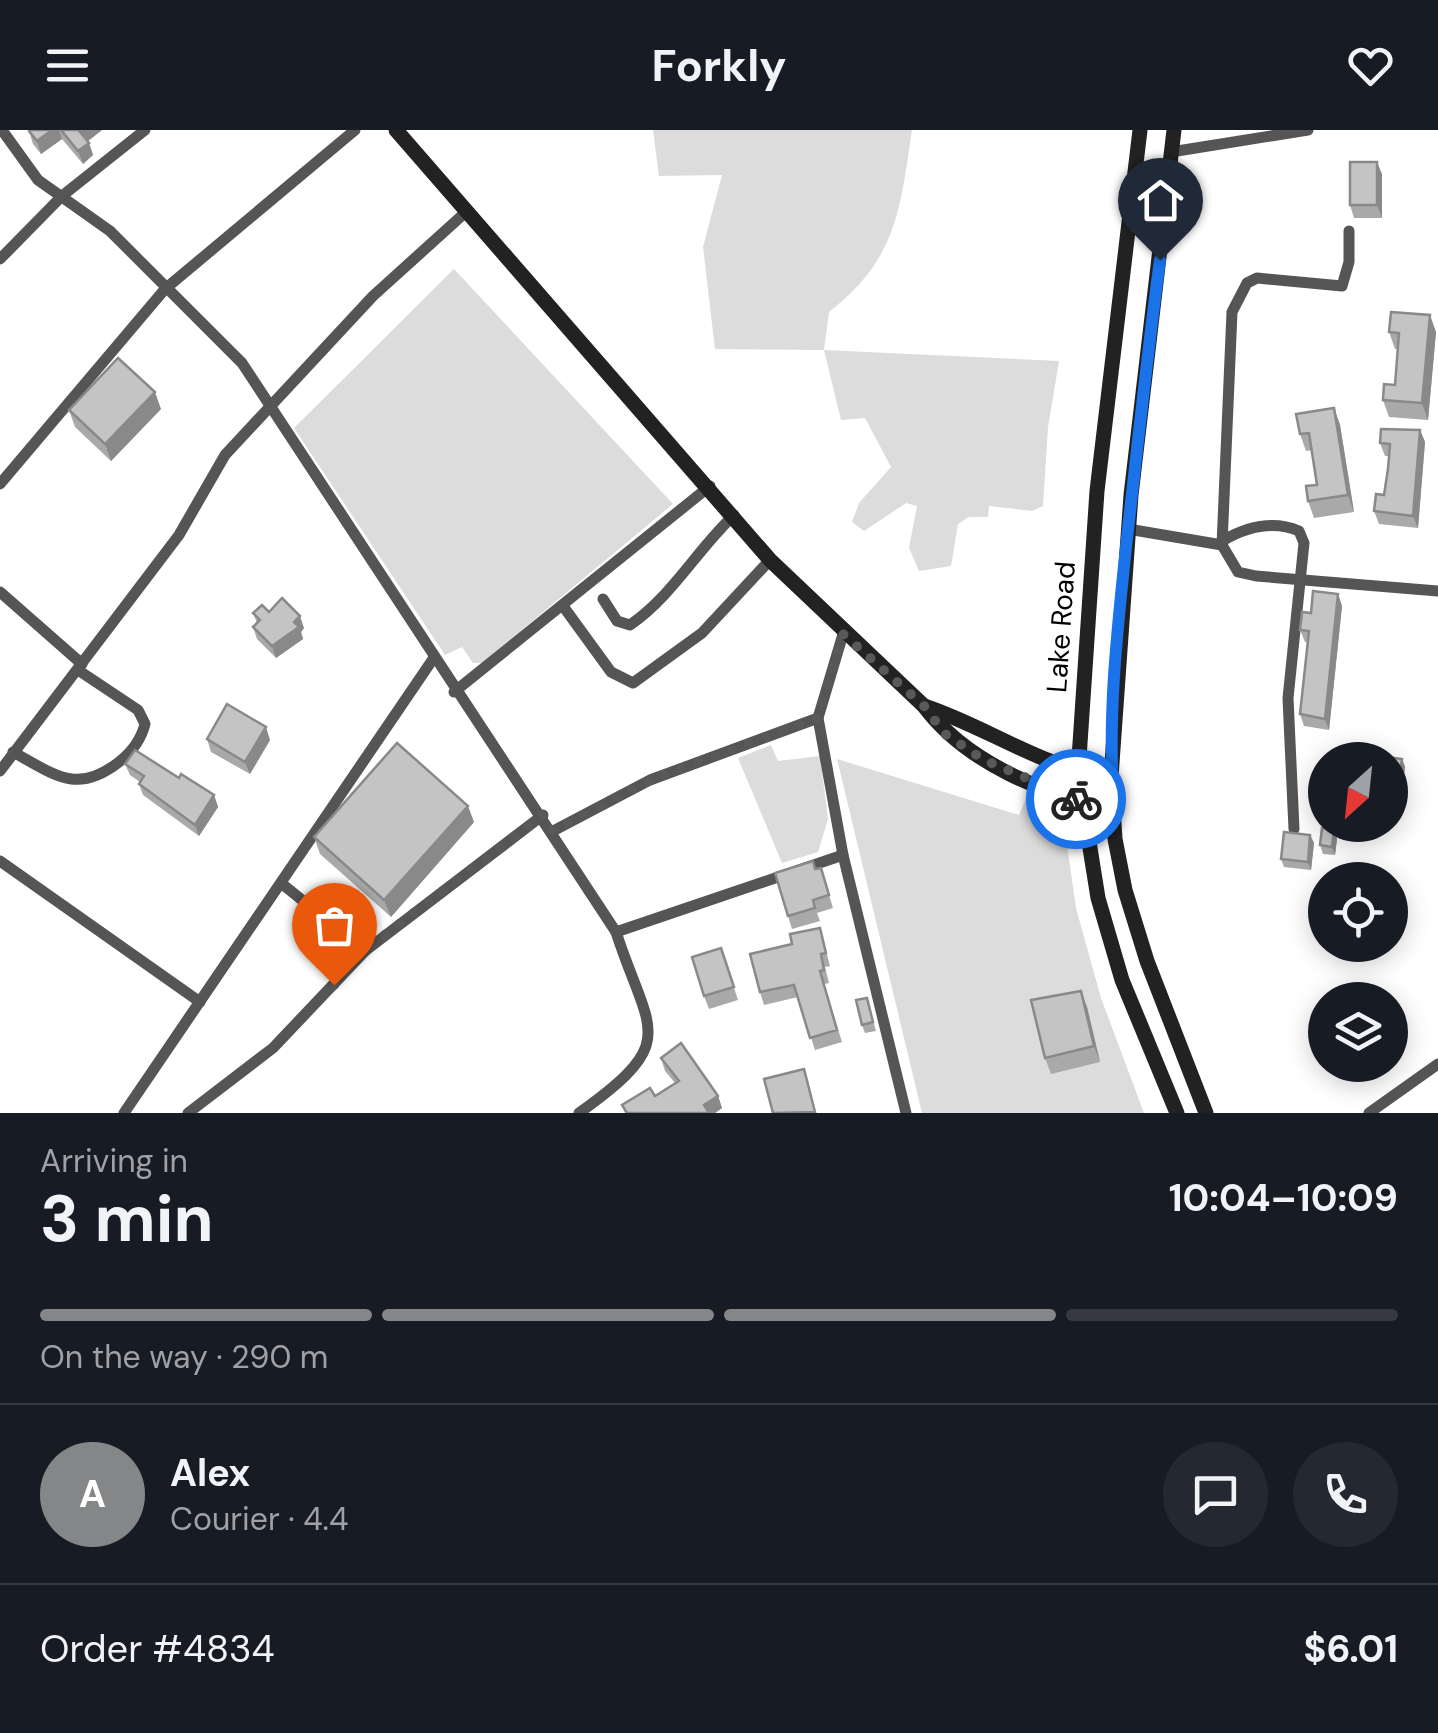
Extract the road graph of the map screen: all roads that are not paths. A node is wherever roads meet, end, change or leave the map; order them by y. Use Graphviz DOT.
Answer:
graph roads {
  1 [pos="2,130"];
  2 [pos="146,130"];
  3 [pos="356,130"];
  4 [pos="396,130"];
  5 [pos="1140,130"];
  6 [pos="1174,130"];
  7 [pos="1308,130"];
  8 [pos="1170,152"];
  9 [pos="62,196"];
  10 [pos="467,211"];
  11 [pos="1348,231"];
  12 [pos="0,259"];
  13 [pos="166,288"];
  14 [pos="270,406"];
  15 [pos="0,484"];
  16 [pos="710,486"];
  17 [pos="734,515"];
  18 [pos="1128,529"];
  19 [pos="1222,543"];
  20 [pos="770,560"];
  21 [pos="1302,579"];
  22 [pos="1438,591"];
  23 [pos="0,592"];
  24 [pos="603,598"];
  25 [pos="564,606"];
  26 [pos="843,634"];
  27 [pos="434,659"];
  28 [pos="80,667"];
  29 [pos="454,692"];
  30 [pos="924,706"];
  31 [pos="818,718"];
  32 [pos="8,753"];
  33 [pos="0,772"];
  34 [pos="1078,773"];
  35 [pos="1111,777"];
  36 [pos="1083,802"];
  37 [pos="1114,805"];
  38 [pos="543,815"];
  39 [pos="1294,829"];
  40 [pos="553,831"];
  41 [pos="843,855"];
  42 [pos="0,862"];
  43 [pos="281,883"];
  44 [pos="616,932"];
  45 [pos="364,951"];
  46 [pos="200,1002"];
  47 [pos="1438,1064"];
  48 [pos="127,1112"];
  49 [pos="188,1113"];
  50 [pos="580,1113"];
  51 [pos="906,1113"];
  52 [pos="1177,1113"];
  53 [pos="1206,1113"];
  54 [pos="1368,1113"];
  1 -- 9 [label="street"];
  2 -- 9 [label="street"];
  3 -- 13 [label="street"];
  4 -- 10 [label="main road"];
  5 -- 34 [label="main road, Lake Road"];
  6 -- 8 [label="main road, Lake Road"];
  7 -- 8 [label="street"];
  8 -- 18 [label="main road, Lake Road"];
  9 -- 12 [label="street"];
  9 -- 13 [label="street"];
  10 -- 14 [label="street"];
  10 -- 16 [label="main road"];
  11 -- 19 [label="street"];
  13 -- 14 [label="street"];
  13 -- 15 [label="street"];
  14 -- 27 [label="street"];
  14 -- 28 [label="street"];
  16 -- 17 [label="main road"];
  16 -- 25 [label="street"];
  17 -- 20 [label="main road"];
  17 -- 24 [label="street"];
  18 -- 19 [label="street"];
  18 -- 35 [label="main road, Lake Road"];
  19 -- 21 [label="street"];
  19 -- 21 [label="street"];
  20 -- 25 [label="street"];
  20 -- 26 [label="main road"];
  21 -- 22 [label="street"];
  21 -- 39 [label="street"];
  23 -- 28 [label="street"];
  25 -- 29 [label="street"];
  26 -- 30 [label="main road"];
  26 -- 31 [label="street"];
  27 -- 29 [label="street"];
  27 -- 43 [label="street"];
  28 -- 32 [label="street"];
  28 -- 32 [label="street"];
  29 -- 38 [label="street"];
  30 -- 34 [label="main road"];
  30 -- 36 [label="main road"];
  31 -- 40 [label="street"];
  31 -- 41 [label="street"];
  32 -- 33 [label="street"];
  34 -- 35 [label="main road"];
  34 -- 36 [label="main road, Lake Road"];
  35 -- 37 [label="main road, Lake Road"];
  36 -- 37 [label="main road"];
  36 -- 52 [label="main road, Lake Road"];
  37 -- 53 [label="main road, Lake Road"];
  38 -- 40 [label="street"];
  38 -- 45 [label="street"];
  40 -- 44 [label="street"];
  41 -- 44 [label="street"];
  41 -- 51 [label="street"];
  42 -- 46 [label="street"];
  43 -- 45 [label="street"];
  43 -- 46 [label="street"];
  44 -- 50 [label="street"];
  45 -- 49 [label="street"];
  46 -- 48 [label="street"];
  47 -- 54 [label="street"];
}
